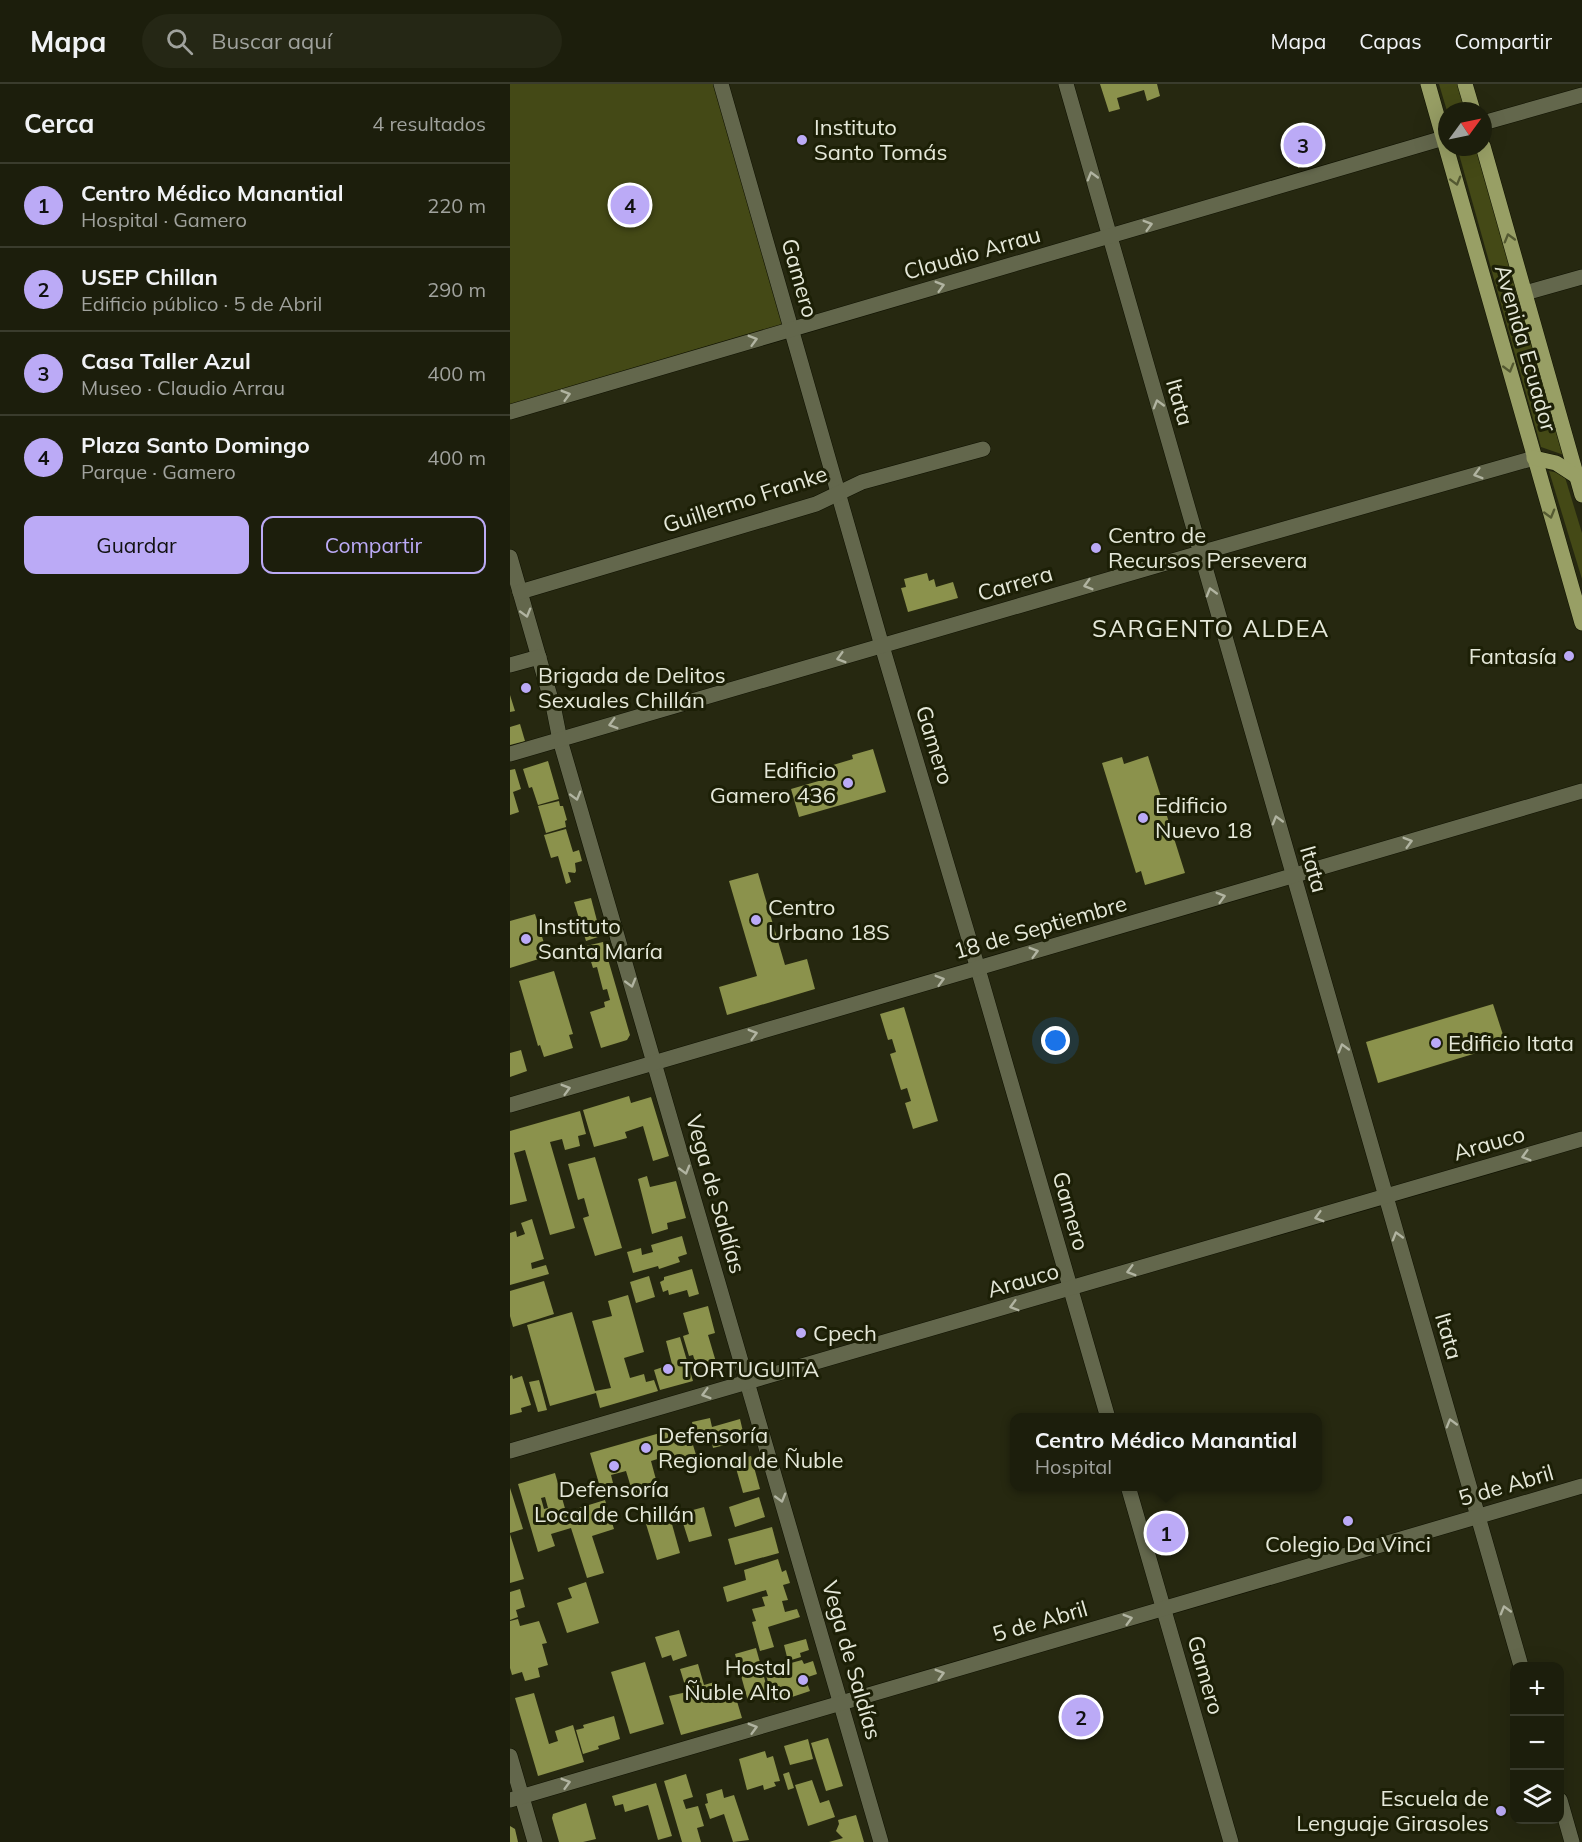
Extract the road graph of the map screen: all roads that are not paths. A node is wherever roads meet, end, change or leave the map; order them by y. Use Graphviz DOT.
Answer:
graph roads {
  1 [pos="721,84"];
  2 [pos="1066,84"];
  3 [pos="1428,84"];
  4 [pos="1465,84"];
  5 [pos="1582,95"];
  6 [pos="1470,102"];
  7 [pos="1438,116"];
  8 [pos="1492,120"];
  9 [pos="1438,140"];
  10 [pos="1450,156"];
  11 [pos="1486,156"];
  12 [pos="1109,236"];
  13 [pos="1582,277"];
  14 [pos="1525,293"];
  15 [pos="791,329"];
  16 [pos="510,412"];
  17 [pos="983,448"];
  18 [pos="1534,458"];
  19 [pos="1576,476"];
  20 [pos="839,493"];
  21 [pos="1582,495"];
  22 [pos="1200,553"];
  23 [pos="510,557"];
  24 [pos="520,591"];
  25 [pos="1582,624"];
  26 [pos="882,646"];
  27 [pos="539,657"];
  28 [pos="510,665"];
  29 [pos="560,740"];
  30 [pos="510,754"];
  31 [pos="1582,790"];
  32 [pos="1293,876"];
  33 [pos="978,969"];
  34 [pos="654,1063"];
  35 [pos="510,1106"];
  36 [pos="1582,1139"];
  37 [pos="1386,1197"];
  38 [pos="1070,1289"];
  39 [pos="747,1382"];
  40 [pos="1107,1413"];
  41 [pos="510,1451"];
  42 [pos="1582,1486"];
  43 [pos="1129,1491"];
  44 [pos="1478,1517"];
  45 [pos="1163,1609"];
  46 [pos="1520,1662"];
  47 [pos="841,1703"];
  48 [pos="510,1756"];
  49 [pos="516,1798"];
  50 [pos="1564,1815"];
  51 [pos="1571,1840"];
  52 [pos="535,1842"];
  53 [pos="881,1842"];
  54 [pos="1231,1842"];
  1 -- 15 [label="street, Gamero"];
  12 -- 2 [label="street, Itata, one-way"];
  3 -- 7 [label="main road, Avenida Ecuador"];
  4 -- 6 [label="main road"];
  5 -- 8 [label="street"];
  12 -- 9 [label="street, Claudio Arrau, one-way"];
  10 -- 18 [label="main road, Avenida Ecuador, one-way"];
  14 -- 11 [label="main road, Avenida Ecuador, one-way"];
  15 -- 12 [label="street, Claudio Arrau, one-way"];
  22 -- 12 [label="street, Itata, one-way"];
  13 -- 14 [label="street"];
  14 -- 19 [label="main road, Avenida Ecuador"];
  16 -- 15 [label="street, Claudio Arrau, one-way"];
  15 -- 20 [label="street, Gamero"];
  17 -- 20 [label="street, Guillermo Franke"];
  18 -- 19 [label="main road"];
  18 -- 22 [label="street, Carrera, one-way"];
  18 -- 25 [label="main road, Avenida Ecuador, one-way"];
  19 -- 21 [label="main road, Avenida Ecuador"];
  20 -- 24 [label="street, Guillermo Franke"];
  20 -- 26 [label="street, Gamero"];
  22 -- 26 [label="street, Carrera, one-way"];
  32 -- 22 [label="street, Itata, one-way"];
  23 -- 24 [label="street, Vega de Saldías"];
  24 -- 27 [label="street, Vega de Saldías, one-way"];
  26 -- 29 [label="street, Carrera, one-way"];
  26 -- 33 [label="street, Gamero"];
  27 -- 28 [label="street"];
  27 -- 29 [label="street, Vega de Saldías"];
  29 -- 30 [label="street, Carrera"];
  29 -- 34 [label="street, Vega de Saldías, one-way"];
  32 -- 31 [label="street, 18 de Septiembre, one-way"];
  33 -- 32 [label="street, 18 de Septiembre, one-way"];
  37 -- 32 [label="street, Itata, one-way"];
  34 -- 33 [label="street, 18 de Septiembre, one-way"];
  33 -- 38 [label="street, Gamero"];
  35 -- 34 [label="street, 18 de Septiembre, one-way"];
  34 -- 39 [label="street, Vega de Saldías, one-way"];
  36 -- 37 [label="street, Arauco, one-way"];
  37 -- 38 [label="street, Arauco, one-way"];
  44 -- 37 [label="street, Itata, one-way"];
  38 -- 39 [label="street, Arauco, one-way"];
  38 -- 40 [label="street, Gamero"];
  39 -- 41 [label="street, Arauco, one-way"];
  39 -- 47 [label="street, Vega de Saldías, one-way"];
  42 -- 44 [label="street, 5 de Abril"];
  43 -- 45 [label="street, Gamero"];
  44 -- 45 [label="street, 5 de Abril"];
  46 -- 44 [label="street, Itata, one-way"];
  47 -- 45 [label="street, 5 de Abril, one-way"];
  45 -- 54 [label="street, Gamero"];
  49 -- 47 [label="street, 5 de Abril, one-way"];
  47 -- 53 [label="street, Vega de Saldías"];
  48 -- 49 [label="street"];
  49 -- 52 [label="street"];
  50 -- 51 [label="street"];
}
